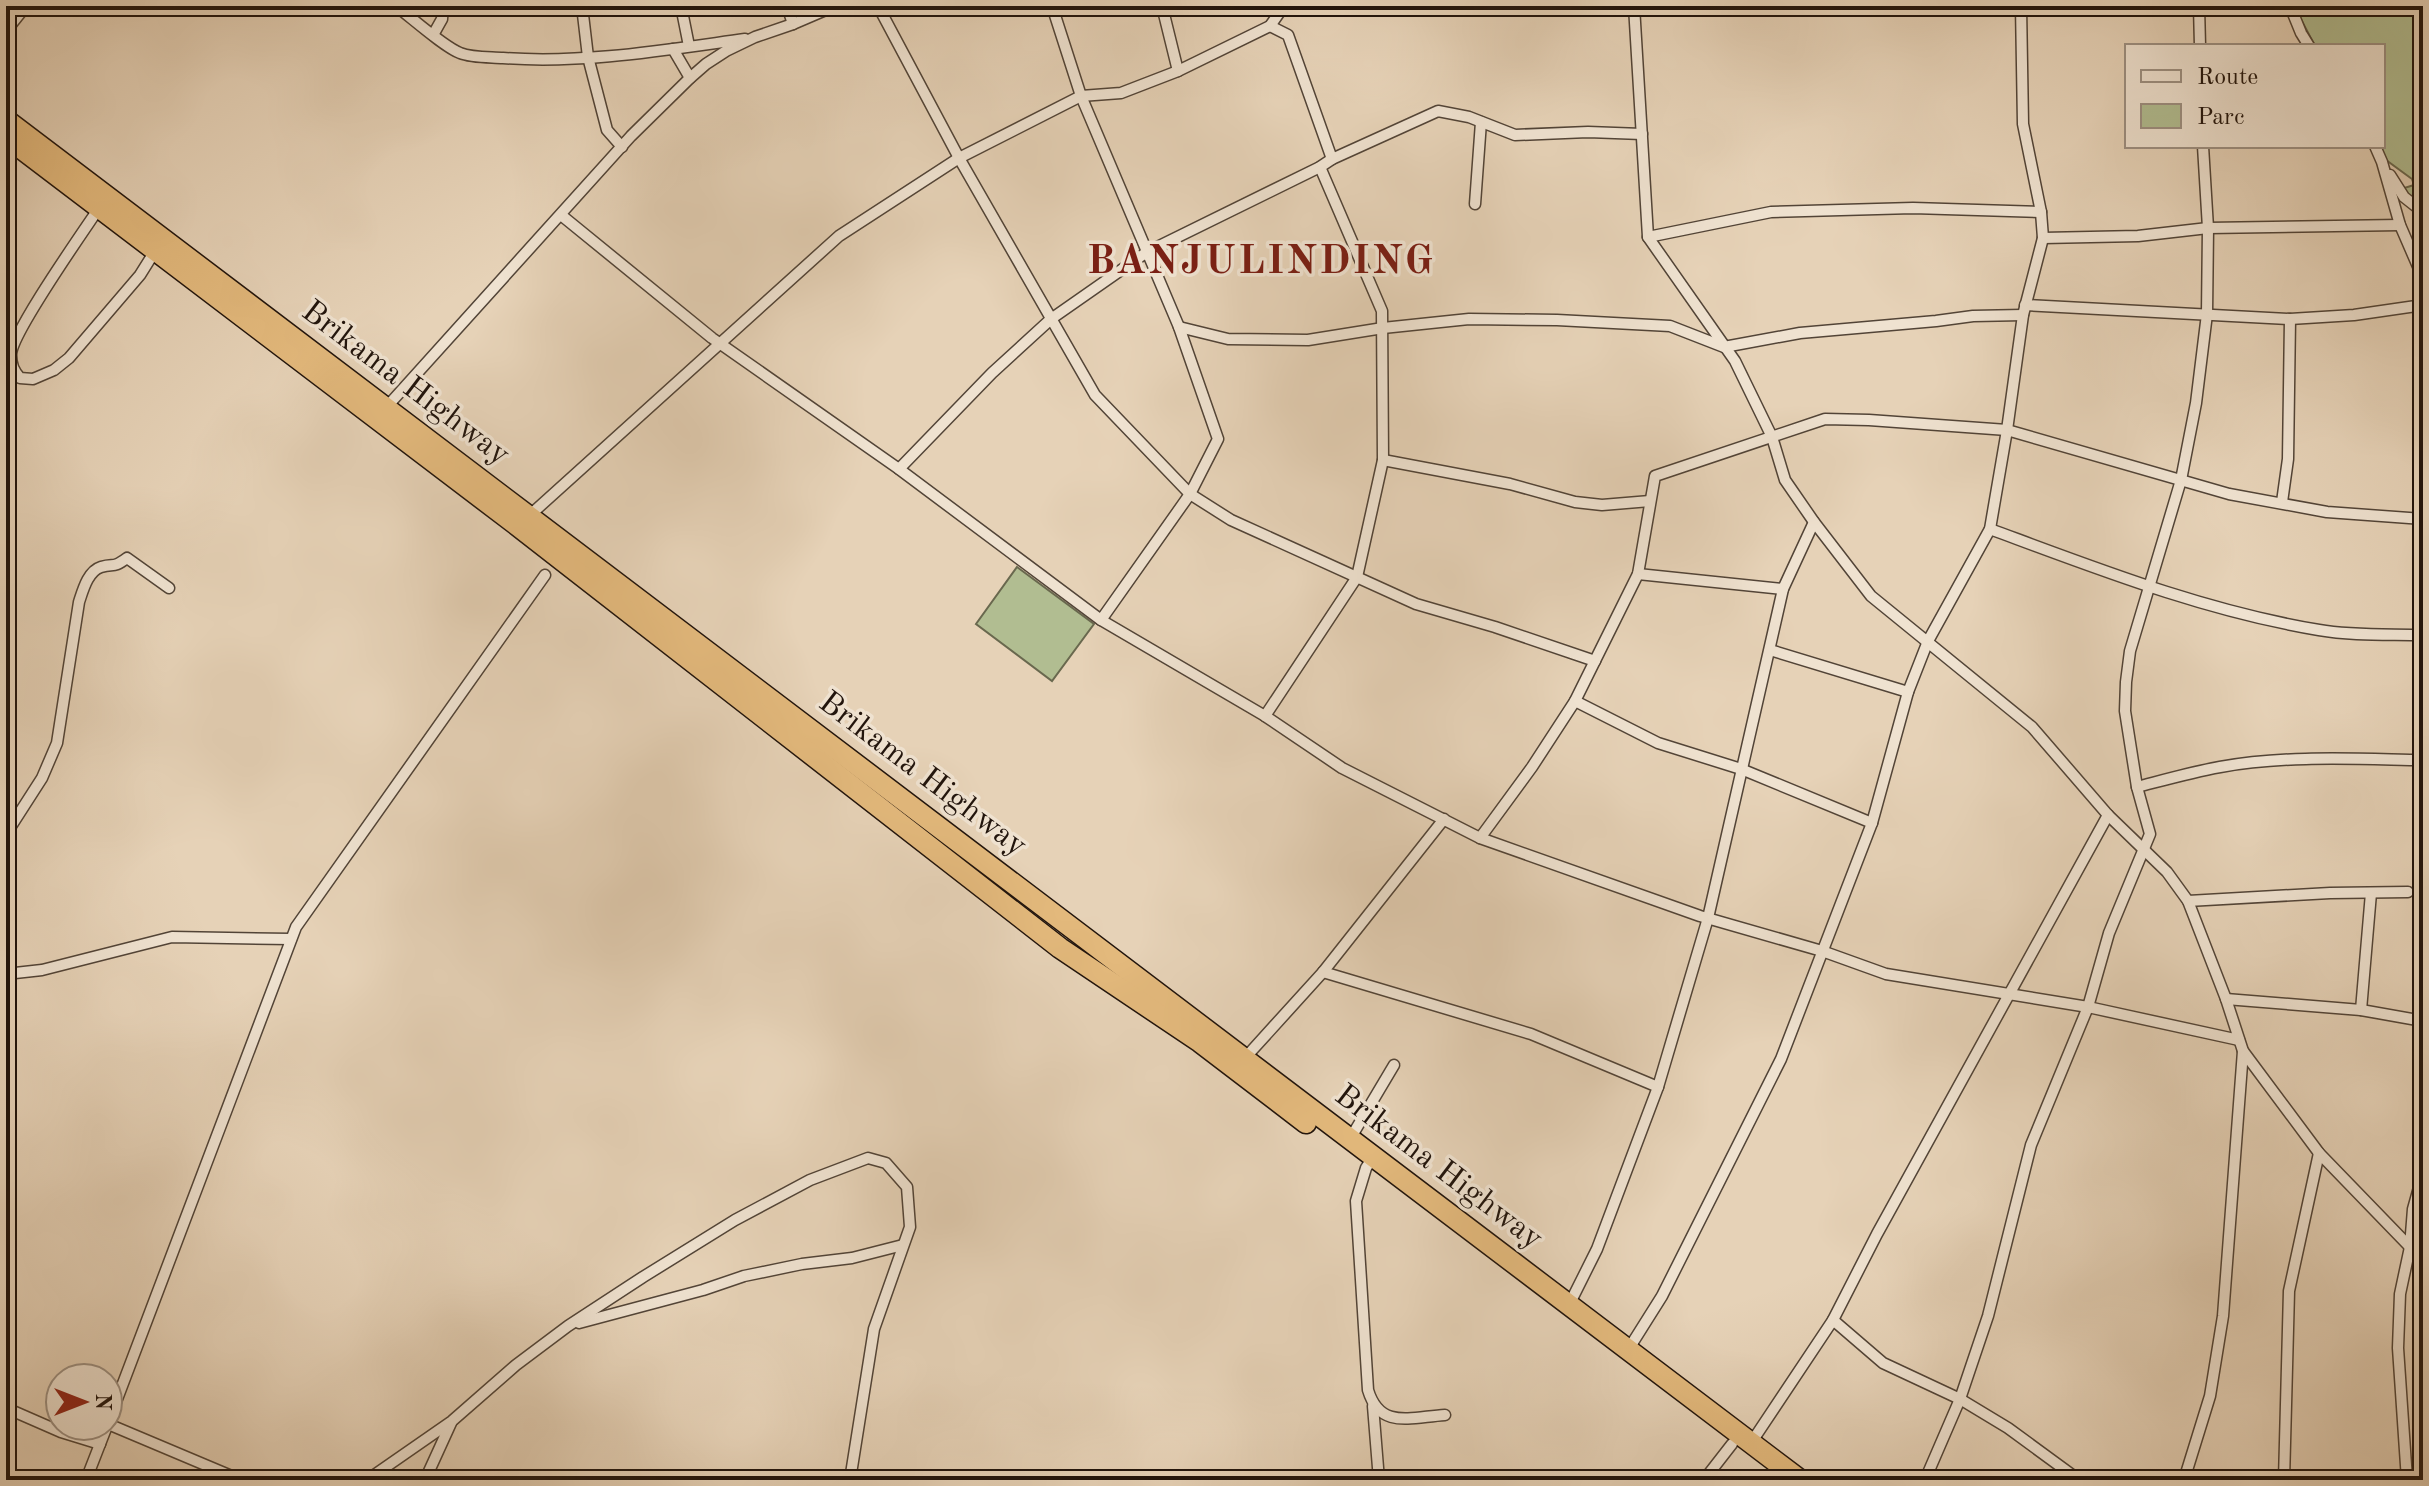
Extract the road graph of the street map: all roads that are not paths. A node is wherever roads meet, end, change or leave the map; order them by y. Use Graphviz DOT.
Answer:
graph roads {
  1 [pos="26,6"];
  2 [pos="396,6"];
  3 [pos="443,6"];
  4 [pos="582,6"];
  5 [pos="681,6"];
  6 [pos="787,6"];
  7 [pos="835,6"];
  8 [pos="878,6"];
  9 [pos="1052,6"];
  10 [pos="1162,6"];
  11 [pos="1284,6"];
  12 [pos="1634,6"];
  13 [pos="2021,6"];
  14 [pos="2199,6"];
  15 [pos="2290,6"];
  16 [pos="793,24"];
  17 [pos="1270,26"];
  18 [pos="6,31"];
  19 [pos="433,35"];
  20 [pos="755,37"];
  21 [pos="2200,44"];
  22 [pos="2308,44"];
  23 [pos="689,46"];
  24 [pos="673,49"];
  25 [pos="588,57"];
  26 [pos="1178,71"];
  27 [pos="690,78"];
  28 [pos="1081,96"];
  29 [pos="6,120"];
  30 [pos="1481,122"];
  31 [pos="1642,134"];
  32 [pos="6,137"];
  33 [pos="622,147"];
  34 [pos="2203,148"];
  35 [pos="2376,148"];
  36 [pos="959,158"];
  37 [pos="1332,159"];
  38 [pos="47,160"];
  39 [pos="2382,162"];
  40 [pos="1320,167"];
  41 [pos="1475,204"];
  42 [pos="99,208"];
  43 [pos="2041,212"];
  44 [pos="2423,212"];
  45 [pos="561,215"];
  46 [pos="2400,225"];
  47 [pos="2208,228"];
  48 [pos="1648,237"];
  49 [pos="2043,238"];
  50 [pos="155,251"];
  51 [pos="1147,252"];
  52 [pos="2423,278"];
  53 [pos="221,292"];
  54 [pos="2423,305"];
  55 [pos="2024,310"];
  56 [pos="2207,314"];
  57 [pos="1051,319"];
  58 [pos="2290,319"];
  59 [pos="1179,327"];
  60 [pos="1383,328"];
  61 [pos="719,343"];
  62 [pos="1724,347"];
  63 [pos="382,413"];
  64 [pos="2007,430"];
  65 [pos="1772,437"];
  66 [pos="1383,460"];
  67 [pos="899,469"];
  68 [pos="2181,480"];
  69 [pos="1190,494"];
  70 [pos="1650,501"];
  71 [pos="2282,502"];
  72 [pos="2423,519"];
  73 [pos="524,521"];
  74 [pos="1814,522"];
  75 [pos="1990,529"];
  76 [pos="1638,574"];
  77 [pos="545,575"];
  78 [pos="1357,577"];
  79 [pos="169,588"];
  80 [pos="2149,588"];
  81 [pos="1783,589"];
  82 [pos="1101,620"];
  83 [pos="2423,635"];
  84 [pos="1928,641"];
  85 [pos="1770,650"];
  86 [pos="1595,661"];
  87 [pos="1908,692"];
  88 [pos="1575,701"];
  89 [pos="1265,716"];
  90 [pos="2423,760"];
  91 [pos="1741,769"];
  92 [pos="2137,787"];
  93 [pos="2108,815"];
  94 [pos="1444,819"];
  95 [pos="1872,823"];
  96 [pos="6,834"];
  97 [pos="1480,838"];
  98 [pos="2143,847"];
  99 [pos="2408,892"];
  100 [pos="2371,893"];
  101 [pos="2188,901"];
  102 [pos="1708,918"];
  103 [pos="291,939"];
  104 [pos="1822,951"];
  105 [pos="1323,972"];
  106 [pos="6,974"];
  107 [pos="2009,994"];
  108 [pos="2226,999"];
  109 [pos="2088,1007"];
  110 [pos="2361,1010"];
  111 [pos="2423,1021"];
  112 [pos="2239,1040"];
  113 [pos="2243,1051"];
  114 [pos="1245,1058"];
  115 [pos="1394,1065"];
  116 [pos="1658,1087"];
  117 [pos="1350,1139"];
  118 [pos="2319,1153"];
  119 [pos="1369,1162"];
  120 [pos="2423,1173"];
  121 [pos="903,1245"];
  122 [pos="2410,1247"];
  123 [pos="2423,1257"];
  124 [pos="1569,1305"];
  125 [pos="1833,1320"];
  126 [pos="568,1326"];
  127 [pos="1628,1350"];
  128 [pos="124,1382"];
  129 [pos="1960,1399"];
  130 [pos="1373,1406"];
  131 [pos="6,1408"];
  132 [pos="1445,1415"];
  133 [pos="452,1421"];
  134 [pos="124,1431"];
  135 [pos="100,1444"];
  136 [pos="1741,1444"];
  137 [pos="86,1480"];
  138 [pos="241,1480"];
  139 [pos="367,1480"];
  140 [pos="425,1480"];
  141 [pos="850,1480"];
  142 [pos="1379,1480"];
  143 [pos="1704,1480"];
  144 [pos="1778,1480"];
  145 [pos="1800,1480"];
  146 [pos="1925,1480"];
  147 [pos="2079,1480"];
  148 [pos="2184,1480"];
  149 [pos="2284,1480"];
  150 [pos="2407,1480"];
  1 -- 18 [label="street"];
  2 -- 19 [label="street"];
  3 -- 19 [label="street"];
  4 -- 25 [label="street"];
  5 -- 23 [label="street"];
  6 -- 16 [label="street"];
  7 -- 16 [label="street"];
  8 -- 36 [label="street"];
  9 -- 28 [label="street"];
  10 -- 26 [label="street"];
  11 -- 17 [label="street"];
  12 -- 31 [label="street"];
  13 -- 43 [label="street"];
  14 -- 21 [label="street"];
  15 -- 22 [label="street"];
  16 -- 20 [label="street"];
  17 -- 26 [label="street"];
  17 -- 37 [label="street"];
  19 -- 25 [label="street"];
  20 -- 23 [label="street"];
  20 -- 27 [label="street"];
  23 -- 24 [label="street"];
  24 -- 25 [label="street"];
  24 -- 27 [label="street"];
  25 -- 33 [label="street"];
  26 -- 28 [label="street"];
  27 -- 33 [label="street"];
  28 -- 36 [label="street"];
  28 -- 51 [label="street"];
  29 -- 38 [label="highway, Brikama Highway"];
  30 -- 31 [label="street"];
  30 -- 37 [label="street"];
  30 -- 41 [label="street"];
  31 -- 48 [label="street"];
  32 -- 38 [label="highway, Brikama Highway"];
  33 -- 45 [label="street"];
  34 -- 47 [label="street"];
  35 -- 39 [label="street"];
  36 -- 57 [label="street"];
  36 -- 61 [label="street"];
  37 -- 40 [label="street"];
  38 -- 42 [label="highway, Brikama Highway"];
  38 -- 53 [label="highway, Brikama Highway"];
  39 -- 44 [label="street"];
  39 -- 46 [label="street"];
  40 -- 51 [label="street"];
  40 -- 60 [label="street"];
  42 -- 50 [label="highway, Brikama Highway"];
  42 -- 50 [label="street"];
  43 -- 48 [label="street"];
  43 -- 49 [label="street"];
  45 -- 61 [label="street"];
  45 -- 63 [label="street"];
  46 -- 47 [label="street"];
  46 -- 52 [label="street"];
  47 -- 49 [label="street"];
  47 -- 56 [label="street"];
  48 -- 62 [label="street"];
  49 -- 55 [label="street"];
  50 -- 53 [label="highway, Brikama Highway"];
  51 -- 57 [label="street"];
  51 -- 59 [label="street"];
  53 -- 63 [label="highway, Brikama Highway"];
  54 -- 58 [label="street"];
  55 -- 56 [label="street"];
  55 -- 62 [label="street"];
  55 -- 64 [label="street"];
  56 -- 58 [label="street"];
  56 -- 68 [label="street"];
  57 -- 67 [label="street"];
  57 -- 69 [label="street"];
  58 -- 71 [label="street"];
  59 -- 60 [label="street"];
  59 -- 69 [label="street"];
  60 -- 62 [label="street"];
  60 -- 66 [label="street"];
  61 -- 67 [label="street"];
  61 -- 73 [label="street"];
  62 -- 65 [label="street"];
  63 -- 73 [label="highway, Brikama Highway"];
  64 -- 65 [label="street"];
  64 -- 68 [label="street"];
  64 -- 75 [label="street"];
  65 -- 70 [label="street"];
  65 -- 74 [label="street"];
  66 -- 70 [label="street"];
  66 -- 78 [label="street"];
  67 -- 82 [label="street"];
  68 -- 71 [label="street"];
  68 -- 80 [label="street"];
  69 -- 78 [label="street"];
  69 -- 82 [label="street"];
  70 -- 76 [label="street"];
  71 -- 72 [label="street"];
  73 -- 114 [label="highway, Brikama Highway"];
  73 -- 119 [label="highway, Brikama Highway"];
  74 -- 81 [label="street"];
  74 -- 84 [label="street"];
  75 -- 80 [label="street"];
  75 -- 84 [label="street"];
  76 -- 81 [label="street"];
  76 -- 86 [label="street"];
  77 -- 103 [label="street"];
  78 -- 86 [label="street"];
  78 -- 89 [label="street"];
  79 -- 96 [label="street"];
  80 -- 83 [label="street"];
  80 -- 92 [label="street"];
  81 -- 85 [label="street"];
  82 -- 89 [label="street"];
  84 -- 87 [label="street"];
  84 -- 93 [label="street"];
  85 -- 87 [label="street"];
  85 -- 91 [label="street"];
  86 -- 88 [label="street"];
  87 -- 95 [label="street"];
  88 -- 91 [label="street"];
  88 -- 97 [label="street"];
  89 -- 94 [label="street"];
  90 -- 92 [label="street"];
  91 -- 95 [label="street"];
  91 -- 102 [label="street"];
  92 -- 98 [label="street"];
  93 -- 98 [label="street"];
  93 -- 107 [label="street"];
  94 -- 97 [label="street"];
  94 -- 105 [label="street"];
  95 -- 104 [label="street"];
  97 -- 102 [label="street"];
  98 -- 101 [label="street"];
  98 -- 109 [label="street"];
  99 -- 100 [label="street"];
  100 -- 101 [label="street"];
  100 -- 110 [label="street"];
  101 -- 108 [label="street"];
  102 -- 104 [label="street"];
  102 -- 116 [label="street"];
  103 -- 106 [label="street"];
  103 -- 128 [label="street"];
  104 -- 107 [label="street"];
  104 -- 127 [label="street"];
  105 -- 114 [label="street"];
  105 -- 116 [label="street"];
  107 -- 109 [label="street"];
  107 -- 125 [label="street"];
  108 -- 110 [label="street"];
  108 -- 112 [label="street"];
  109 -- 112 [label="street"];
  109 -- 129 [label="street"];
  110 -- 111 [label="street"];
  112 -- 113 [label="street"];
  113 -- 118 [label="street"];
  113 -- 148 [label="street"];
  114 -- 117 [label="highway, Brikama Highway"];
  115 -- 117 [label="street"];
  116 -- 124 [label="street"];
  117 -- 119 [label="highway, Brikama Highway"];
  118 -- 122 [label="street"];
  118 -- 149 [label="street"];
  119 -- 124 [label="highway, Brikama Highway"];
  119 -- 130 [label="street"];
  119 -- 136 [label="highway, Brikama Highway"];
  120 -- 122 [label="street"];
  121 -- 126 [label="street"];
  121 -- 126 [label="street"];
  121 -- 141 [label="street"];
  122 -- 123 [label="street"];
  122 -- 150 [label="street"];
  124 -- 127 [label="highway, Brikama Highway"];
  125 -- 129 [label="street"];
  125 -- 136 [label="street"];
  126 -- 133 [label="street"];
  127 -- 136 [label="highway, Brikama Highway"];
  129 -- 146 [label="street"];
  129 -- 147 [label="street"];
  130 -- 132 [label="street"];
  130 -- 142 [label="street"];
  131 -- 135 [label="street"];
  133 -- 139 [label="street"];
  133 -- 140 [label="street"];
  134 -- 138 [label="street"];
  135 -- 137 [label="street"];
  136 -- 143 [label="street"];
  136 -- 144 [label="highway, Brikama Highway"];
  136 -- 145 [label="highway, Brikama Highway"];
}
